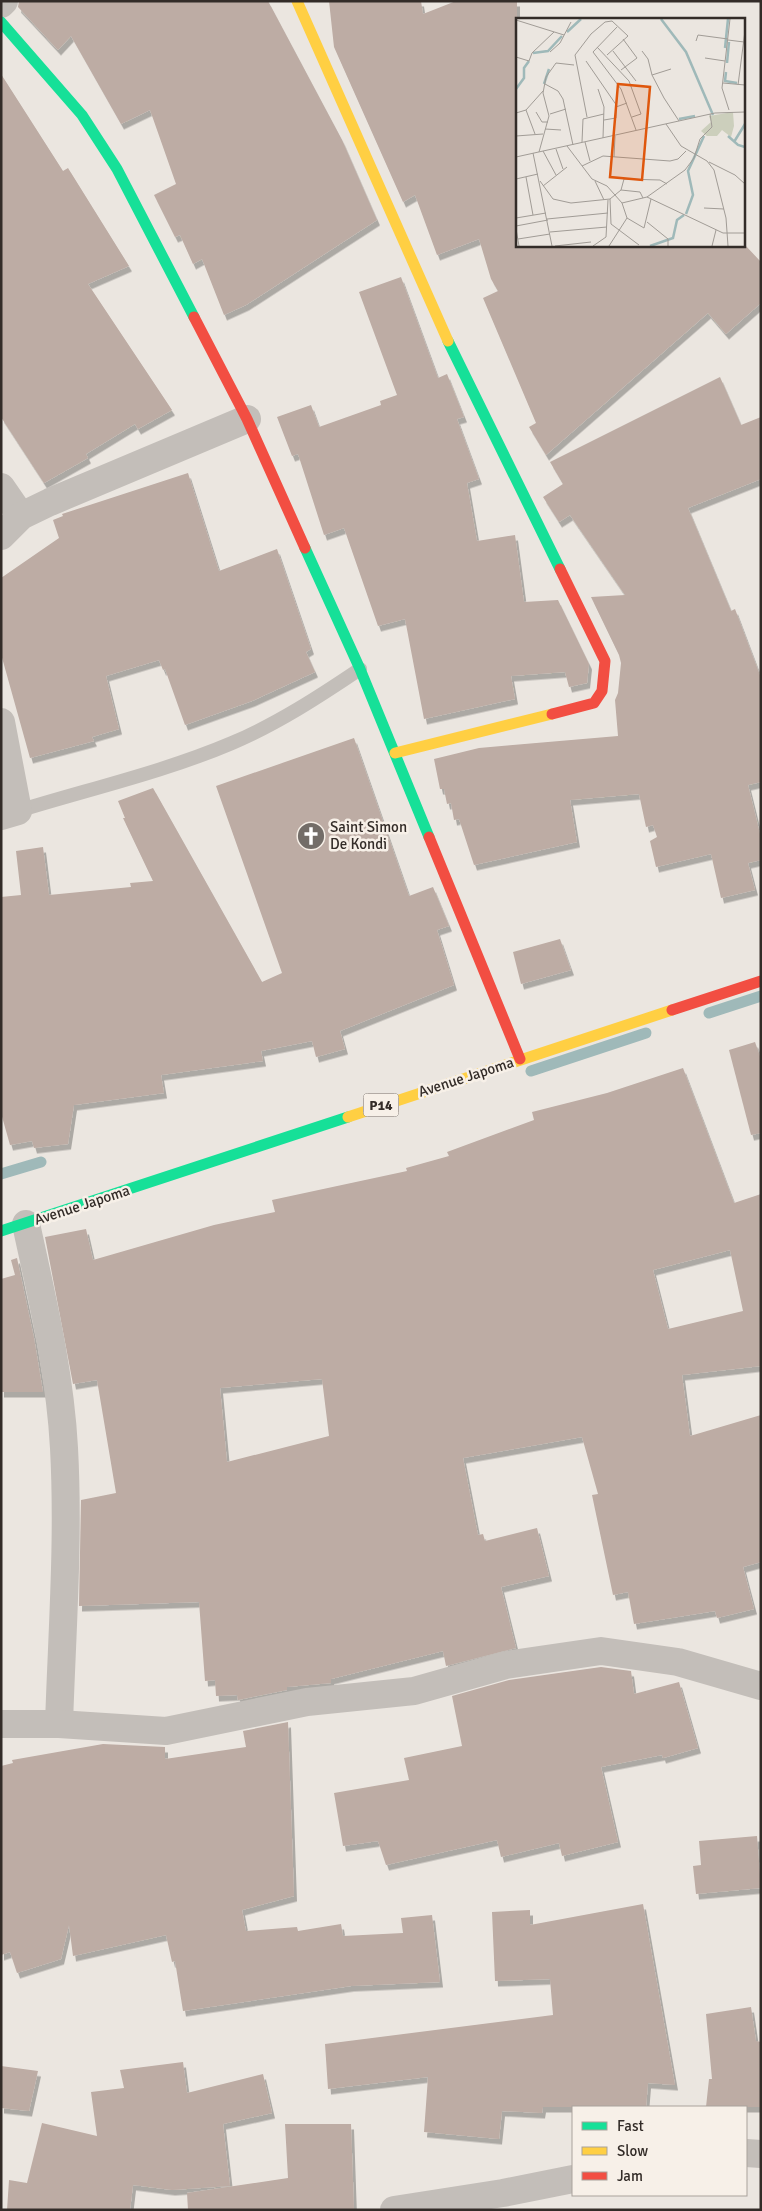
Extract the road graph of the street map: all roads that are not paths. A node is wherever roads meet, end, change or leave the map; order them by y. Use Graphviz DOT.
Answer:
graph roads {
  1 [pos="4,1"];
  2 [pos="296,1"];
  3 [pos="1,4"];
  4 [pos="1,22"];
  5 [pos="247,419"];
  6 [pos="1,487"];
  7 [pos="21,516"];
  8 [pos="1,536"];
  9 [pos="360,669"];
  10 [pos="1,722"];
  11 [pos="395,753"];
  12 [pos="10,813"];
  13 [pos="761,981"];
  14 [pos="520,1059"];
  15 [pos="13,1227"];
  16 [pos="761,1686"];
  17 [pos="1,1724"];
  18 [pos="59,1724"];
  19 [pos="747,2153"];
  20 [pos="761,2154"];
  21 [pos="572,2179"];
  22 [pos="394,2210"];
  1 -- 3 [label="street"];
  2 -- 11 [label="street"];
  4 -- 5 [label="street"];
  5 -- 7 [label="street"];
  5 -- 9 [label="street"];
  6 -- 7 [label="street"];
  7 -- 8 [label="street"];
  9 -- 11 [label="street"];
  9 -- 12 [label="lane"];
  10 -- 12 [label="street"];
  11 -- 14 [label="street"];
  13 -- 14 [label="street, Avenue Japoma / P14"];
  14 -- 15 [label="street, Avenue Japoma / P14"];
  15 -- 18 [label="street"];
  16 -- 18 [label="street"];
  17 -- 18 [label="street"];
  19 -- 20 [label="street"];
  21 -- 22 [label="street"];
}
